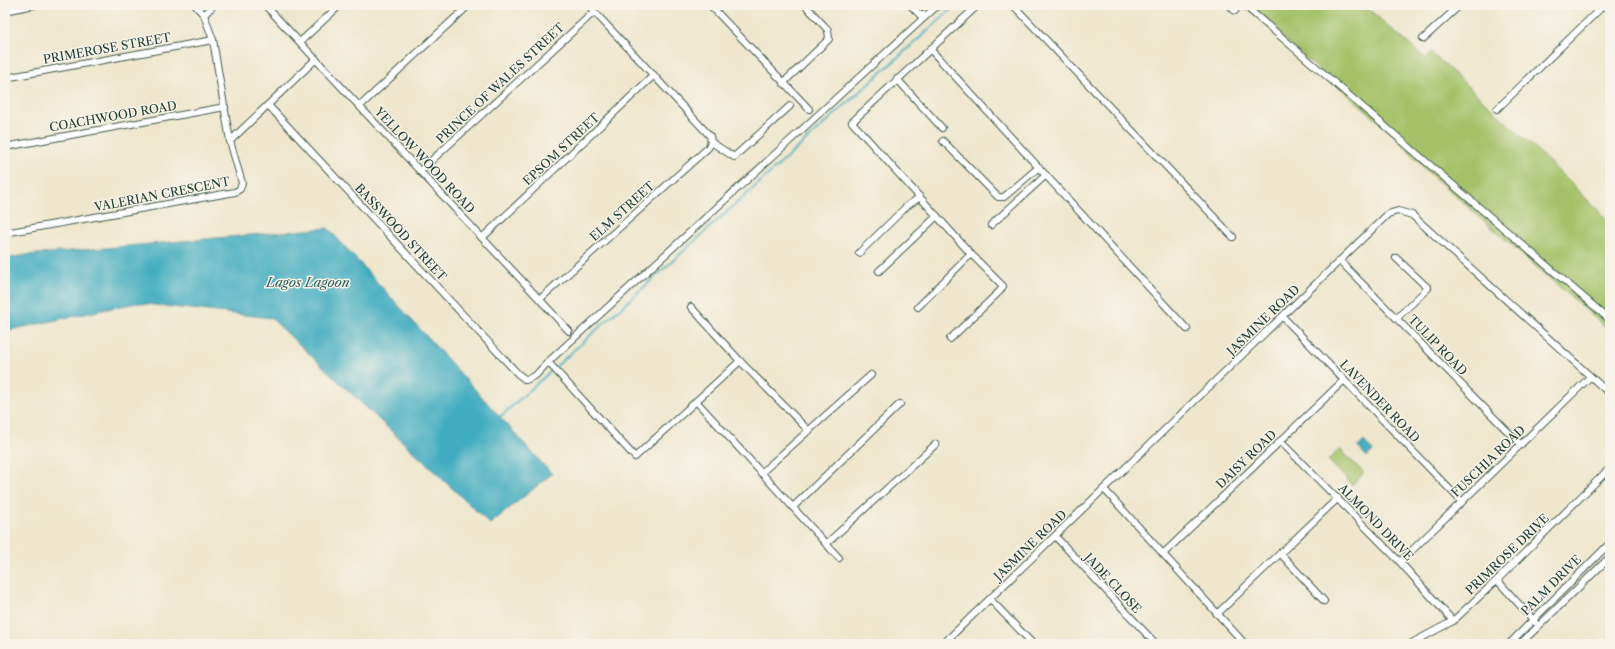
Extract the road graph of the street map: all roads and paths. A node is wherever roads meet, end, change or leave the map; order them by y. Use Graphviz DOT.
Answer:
graph roads {
  1 [pos="34,5"];
  2 [pos="195,5"];
  3 [pos="214,5"];
  4 [pos="265,5"];
  5 [pos="340,5"];
  6 [pos="469,5"];
  7 [pos="588,5"];
  8 [pos="710,5"];
  9 [pos="805,5"];
  10 [pos="910,5"];
  11 [pos="938,5"];
  12 [pos="978,5"];
  13 [pos="1013,5"];
  14 [pos="1228,5"];
  15 [pos="1244,5"];
  16 [pos="1460,5"];
  17 [pos="1604,5"];
  18 [pos="5,11"];
  19 [pos="1235,11"];
  20 [pos="594,12"];
  21 [pos="204,14"];
  22 [pos="926,15"];
  23 [pos="1423,39"];
  24 [pos="213,40"];
  25 [pos="300,42"];
  26 [pos="930,49"];
  27 [pos="316,59"];
  28 [pos="654,76"];
  29 [pos="5,78"];
  30 [pos="897,79"];
  31 [pos="783,83"];
  32 [pos="268,105"];
  33 [pos="360,106"];
  34 [pos="790,106"];
  35 [pos="225,107"];
  36 [pos="809,109"];
  37 [pos="1496,109"];
  38 [pos="942,128"];
  39 [pos="711,139"];
  40 [pos="230,141"];
  41 [pos="943,141"];
  42 [pos="5,147"];
  43 [pos="1039,167"];
  44 [pos="420,171"];
  45 [pos="1046,175"];
  46 [pos="920,197"];
  47 [pos="937,216"];
  48 [pos="991,224"];
  49 [pos="5,233"];
  50 [pos="1233,237"];
  51 [pos="482,238"];
  52 [pos="859,253"];
  53 [pos="971,254"];
  54 [pos="1396,258"];
  55 [pos="1340,261"];
  56 [pos="879,271"];
  57 [pos="540,299"];
  58 [pos="918,307"];
  59 [pos="691,308"];
  60 [pos="1283,317"];
  61 [pos="1397,318"];
  62 [pos="1610,320"];
  63 [pos="1187,329"];
  64 [pos="569,331"];
  65 [pos="950,339"];
  66 [pos="740,361"];
  67 [pos="549,363"];
  68 [pos="871,375"];
  69 [pos="1590,376"];
  70 [pos="1344,380"];
  71 [pos="1610,394"];
  72 [pos="696,401"];
  73 [pos="900,404"];
  74 [pos="809,430"];
  75 [pos="1280,441"];
  76 [pos="936,444"];
  77 [pos="1521,445"];
  78 [pos="1610,468"];
  79 [pos="762,473"];
  80 [pos="1104,489"];
  81 [pos="1338,498"];
  82 [pos="1462,502"];
  83 [pos="793,507"];
  84 [pos="1055,536"];
  85 [pos="1610,543"];
  86 [pos="826,544"];
  87 [pos="1280,553"];
  88 [pos="1163,554"];
  89 [pos="1610,557"];
  90 [pos="839,558"];
  91 [pos="1400,562"];
  92 [pos="1497,580"];
  93 [pos="990,599"];
  94 [pos="1324,601"];
  95 [pos="1217,614"];
  96 [pos="1533,619"];
  97 [pos="1453,621"];
  98 [pos="1539,626"];
  99 [pos="944,644"];
  100 [pos="1033,644"];
  101 [pos="1156,644"];
  102 [pos="1245,644"];
  103 [pos="1410,644"];
  104 [pos="1509,644"];
  105 [pos="1520,644"];
  1 -- 18 [label="street"];
  2 -- 21 [label="street"];
  3 -- 21 [label="street"];
  4 -- 25 [label="street, YELLOW WOOD ROAD"];
  5 -- 25 [label="street"];
  6 -- 33 [label="street"];
  7 -- 20 [label="street"];
  8 -- 31 [label="street"];
  9 -- 31 [label="street"];
  10 -- 22 [label="street"];
  11 -- 22 [label="street"];
  12 -- 26 [label="street"];
  13 -- 50 [label="street"];
  14 -- 19 [label="street"];
  15 -- 62 [label="street"];
  16 -- 23 [label="street"];
  17 -- 37 [label="street"];
  20 -- 28 [label="street"];
  20 -- 44 [label="street, PRINCE OF WALES STREET"];
  21 -- 24 [label="street, VALERIAN CRESCENT"];
  22 -- 67 [label="street"];
  24 -- 29 [label="street, PRIMEROSE STREET"];
  24 -- 35 [label="street, VALERIAN CRESCENT"];
  25 -- 27 [label="street, YELLOW WOOD ROAD"];
  26 -- 30 [label="street"];
  26 -- 43 [label="street"];
  27 -- 32 [label="street"];
  27 -- 33 [label="street, YELLOW WOOD ROAD"];
  28 -- 39 [label="street"];
  28 -- 51 [label="street, EPSOM STREET"];
  30 -- 38 [label="street"];
  30 -- 46 [label="street"];
  31 -- 36 [label="street"];
  32 -- 40 [label="street"];
  32 -- 67 [label="street, BASSWOOD STREET"];
  33 -- 44 [label="street, YELLOW WOOD ROAD"];
  34 -- 39 [label="street"];
  35 -- 40 [label="street, VALERIAN CRESCENT"];
  35 -- 42 [label="street, COACHWOOD ROAD"];
  39 -- 57 [label="street, ELM STREET"];
  40 -- 49 [label="street, VALERIAN CRESCENT"];
  41 -- 43 [label="street"];
  43 -- 45 [label="street"];
  44 -- 51 [label="street, YELLOW WOOD ROAD"];
  45 -- 48 [label="street"];
  45 -- 63 [label="street"];
  46 -- 47 [label="street"];
  46 -- 52 [label="street"];
  47 -- 53 [label="street"];
  47 -- 56 [label="street"];
  51 -- 57 [label="street, YELLOW WOOD ROAD"];
  53 -- 58 [label="street"];
  53 -- 65 [label="street"];
  54 -- 61 [label="street"];
  55 -- 60 [label="street, JASMINE ROAD"];
  55 -- 61 [label="street, TULIP ROAD"];
  55 -- 69 [label="street, JASMINE ROAD"];
  57 -- 64 [label="street, YELLOW WOOD ROAD"];
  59 -- 66 [label="street"];
  60 -- 70 [label="street, LAVENDER ROAD"];
  60 -- 80 [label="street, JASMINE ROAD"];
  61 -- 77 [label="street, TULIP ROAD"];
  66 -- 72 [label="street"];
  66 -- 74 [label="street"];
  67 -- 72 [label="street"];
  68 -- 74 [label="street"];
  69 -- 71 [label="street, JASMINE ROAD"];
  69 -- 77 [label="street, FUSCHIA ROAD"];
  70 -- 75 [label="street, DAISY ROAD"];
  70 -- 82 [label="street, LAVENDER ROAD"];
  72 -- 79 [label="street"];
  73 -- 83 [label="street"];
  74 -- 79 [label="street"];
  75 -- 81 [label="street, ALMOND DRIVE"];
  75 -- 88 [label="street, DAISY ROAD"];
  76 -- 86 [label="street"];
  77 -- 82 [label="street, FUSCHIA ROAD"];
  78 -- 92 [label="street, PRIMROSE DRIVE"];
  79 -- 83 [label="street"];
  80 -- 84 [label="street, JASMINE ROAD"];
  80 -- 88 [label="street"];
  81 -- 87 [label="street"];
  81 -- 91 [label="street, ALMOND DRIVE"];
  82 -- 91 [label="street, FUSCHIA ROAD"];
  83 -- 86 [label="street"];
  84 -- 93 [label="street, JASMINE ROAD"];
  84 -- 101 [label="street, JADE CLOSE"];
  85 -- 96 [label="street, PALM DRIVE"];
  86 -- 90 [label="street"];
  87 -- 94 [label="street"];
  87 -- 95 [label="street"];
  88 -- 95 [label="street"];
  89 -- 98 [label="street, PALM DRIVE"];
  91 -- 97 [label="street, ALMOND DRIVE"];
  92 -- 96 [label="street"];
  92 -- 97 [label="street, PRIMROSE DRIVE"];
  93 -- 99 [label="street, JASMINE ROAD"];
  93 -- 100 [label="street"];
  95 -- 102 [label="street"];
  96 -- 98 [label="street"];
  96 -- 104 [label="street, PALM DRIVE"];
  97 -- 103 [label="street, PRIMROSE DRIVE"];
  98 -- 105 [label="street, PALM DRIVE"];
}
